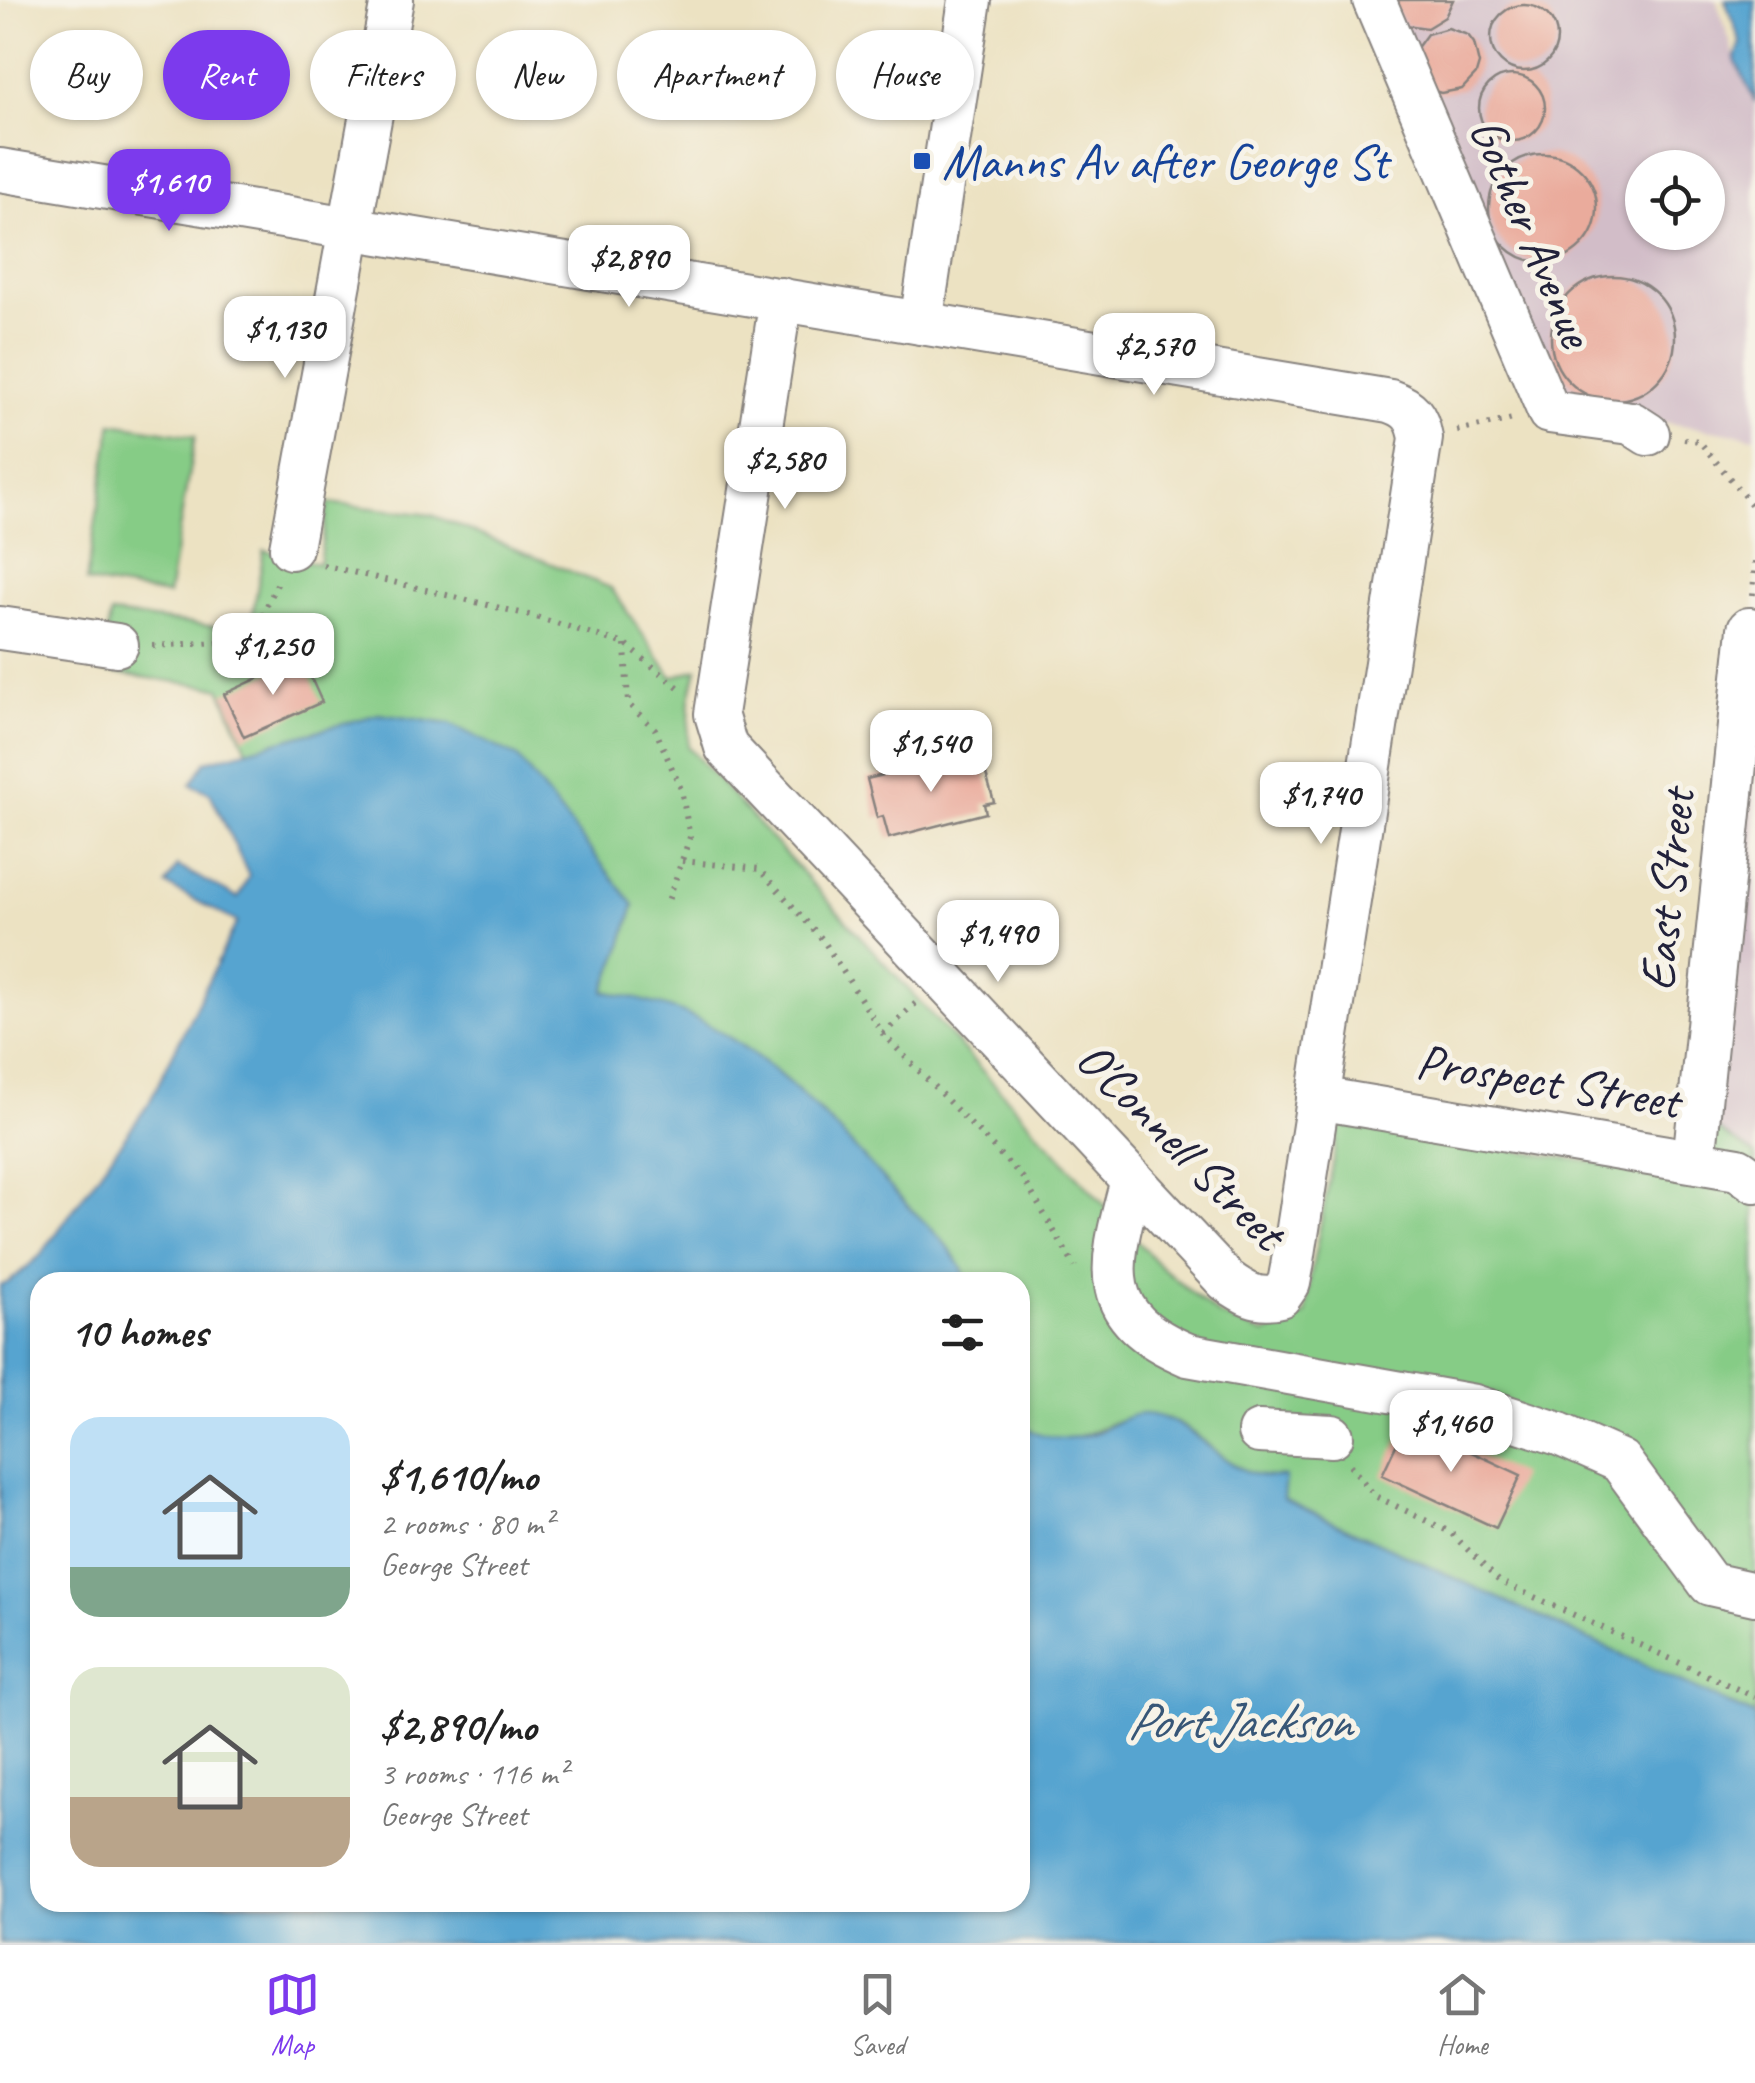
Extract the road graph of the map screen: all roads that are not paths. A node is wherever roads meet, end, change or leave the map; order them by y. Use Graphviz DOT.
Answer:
graph roads {
  1 [pos="392,0"];
  2 [pos="970,0"];
  3 [pos="1374,0"];
  4 [pos="0,170"];
  5 [pos="350,227"];
  6 [pos="781,299"];
  7 [pos="921,323"];
  8 [pos="1648,434"];
  9 [pos="291,548"];
  10 [pos="0,628"];
  11 [pos="1750,629"];
  12 [pos="118,645"];
  13 [pos="1318,1098"];
  14 [pos="1694,1161"];
  15 [pos="1132,1180"];
  16 [pos="1755,1182"];
  17 [pos="1259,1432"];
  18 [pos="1332,1436"];
  19 [pos="1755,1594"];
  1 -- 5 [label="street"];
  2 -- 7 [label="street"];
  3 -- 8 [label="street, Gother Avenue"];
  4 -- 5 [label="street"];
  5 -- 6 [label="street"];
  5 -- 9 [label="street"];
  6 -- 7 [label="street"];
  6 -- 15 [label="street, O'Connell Street"];
  7 -- 13 [label="street"];
  10 -- 12 [label="street"];
  11 -- 14 [label="street, East Street"];
  13 -- 14 [label="street, Prospect Street"];
  13 -- 15 [label="street, O'Connell Street"];
  14 -- 16 [label="street, Prospect Street"];
  15 -- 19 [label="street"];
  17 -- 18 [label="street"];
}
